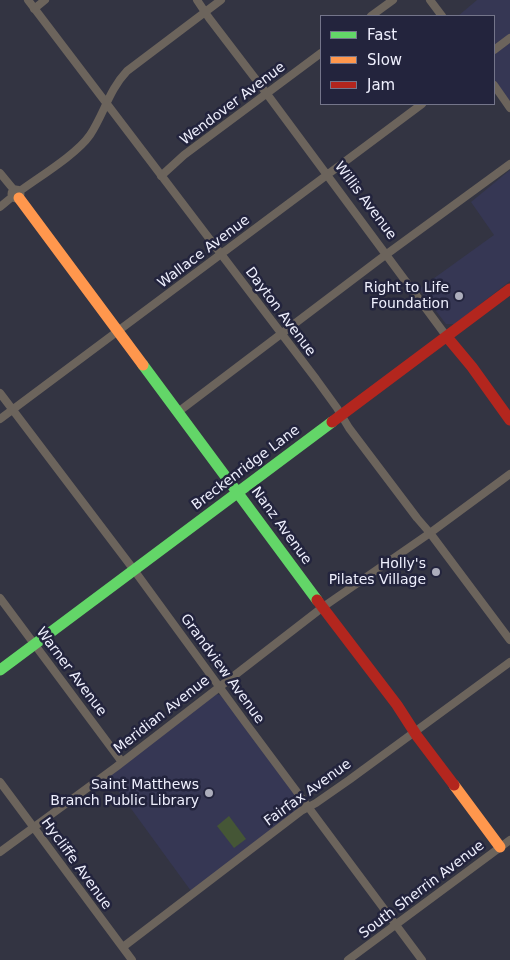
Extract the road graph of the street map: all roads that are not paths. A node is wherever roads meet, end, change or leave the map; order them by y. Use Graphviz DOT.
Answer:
graph roads {
  1 [pos="28,0"];
  2 [pos="45,0"];
  3 [pos="197,0"];
  4 [pos="221,0"];
  5 [pos="392,0"];
  6 [pos="430,0"];
  7 [pos="34,8"];
  8 [pos="205,12"];
  9 [pos="372,15"];
  10 [pos="441,15"];
  11 [pos="510,38"];
  12 [pos="495,49"];
  13 [pos="320,54"];
  14 [pos="495,86"];
  15 [pos="267,94"];
  16 [pos="106,102"];
  17 [pos="421,105"];
  18 [pos="510,108"];
  19 [pos="510,164"];
  20 [pos="0,173"];
  21 [pos="327,175"];
  22 [pos="161,176"];
  23 [pos="16,194"];
  24 [pos="0,207"];
  25 [pos="221,255"];
  26 [pos="387,255"];
  27 [pos="510,290"];
  28 [pos="118,332"];
  29 [pos="282,334"];
  30 [pos="447,337"];
  31 [pos="0,393"];
  32 [pos="13,410"];
  33 [pos="178,412"];
  34 [pos="341,416"];
  35 [pos="0,419"];
  36 [pos="510,420"];
  37 [pos="510,474"];
  38 [pos="238,493"];
  39 [pos="430,533"];
  40 [pos="134,570"];
  41 [pos="0,598"];
  42 [pos="323,607"];
  43 [pos="510,640"];
  44 [pos="35,644"];
  45 [pos="510,662"];
  46 [pos="0,670"];
  47 [pos="220,687"];
  48 [pos="415,732"];
  49 [pos="122,762"];
  50 [pos="0,782"];
  51 [pos="309,807"];
  52 [pos="35,828"];
  53 [pos="510,840"];
  54 [pos="500,847"];
  55 [pos="0,852"];
  56 [pos="397,925"];
  57 [pos="123,947"];
  58 [pos="132,960"];
  59 [pos="348,960"];
  60 [pos="422,960"];
  1 -- 7 [label="street, Dayton Avenue"];
  2 -- 7 [label="street"];
  3 -- 8 [label="street, Willis Avenue"];
  4 -- 8 [label="street"];
  5 -- 9 [label="street"];
  6 -- 10 [label="street"];
  7 -- 16 [label="street, Dayton Avenue"];
  8 -- 15 [label="street, Willis Avenue"];
  8 -- 16 [label="street"];
  11 -- 12 [label="street"];
  13 -- 15 [label="street, Wendover Avenue"];
  14 -- 18 [label="street"];
  15 -- 21 [label="street, Willis Avenue"];
  15 -- 22 [label="street, Wendover Avenue"];
  16 -- 22 [label="street, Dayton Avenue"];
  16 -- 23 [label="street"];
  17 -- 21 [label="street, Wallace Avenue"];
  19 -- 26 [label="street"];
  20 -- 23 [label="street, Nanz Avenue"];
  21 -- 25 [label="street, Wallace Avenue"];
  21 -- 26 [label="street, Willis Avenue"];
  22 -- 25 [label="street, Dayton Avenue"];
  23 -- 24 [label="street"];
  23 -- 28 [label="street, Nanz Avenue"];
  25 -- 28 [label="street, Wallace Avenue"];
  25 -- 29 [label="street, Dayton Avenue"];
  26 -- 29 [label="street"];
  26 -- 30 [label="street, Willis Avenue"];
  27 -- 30 [label="street, Breckenridge Lane"];
  28 -- 32 [label="street, Wallace Avenue"];
  28 -- 33 [label="street, Nanz Avenue"];
  29 -- 33 [label="street"];
  29 -- 34 [label="street, Dayton Avenue"];
  30 -- 34 [label="street, Breckenridge Lane"];
  30 -- 36 [label="street, Willis Avenue"];
  31 -- 32 [label="street, Grandview Avenue"];
  32 -- 35 [label="street, Wallace Avenue"];
  32 -- 40 [label="street, Grandview Avenue"];
  33 -- 38 [label="street, Nanz Avenue"];
  34 -- 38 [label="street, Breckenridge Lane"];
  34 -- 39 [label="street, Dayton Avenue"];
  37 -- 39 [label="street, Meridian Avenue"];
  38 -- 40 [label="street, Breckenridge Lane"];
  38 -- 42 [label="street, Nanz Avenue"];
  39 -- 42 [label="street, Meridian Avenue"];
  39 -- 43 [label="street, Dayton Avenue"];
  40 -- 44 [label="street, Breckenridge Lane"];
  40 -- 47 [label="street, Grandview Avenue"];
  41 -- 44 [label="street, Warner Avenue"];
  42 -- 47 [label="street, Meridian Avenue"];
  42 -- 48 [label="street, Nanz Avenue"];
  44 -- 46 [label="street, Breckenridge Lane"];
  44 -- 49 [label="street, Warner Avenue"];
  45 -- 48 [label="street, Fairfax Avenue"];
  47 -- 49 [label="street, Meridian Avenue"];
  47 -- 51 [label="street, Grandview Avenue"];
  48 -- 51 [label="street, Fairfax Avenue"];
  48 -- 54 [label="street, Nanz Avenue"];
  49 -- 52 [label="street, Meridian Avenue"];
  50 -- 52 [label="street, Hycliffe Avenue"];
  51 -- 56 [label="street, Grandview Avenue"];
  51 -- 57 [label="street, Fairfax Avenue"];
  52 -- 55 [label="street, Meridian Avenue"];
  52 -- 57 [label="street, Hycliffe Avenue"];
  53 -- 54 [label="street, South Sherrin Avenue"];
  54 -- 56 [label="street, South Sherrin Avenue"];
  56 -- 59 [label="street, South Sherrin Avenue"];
  56 -- 60 [label="street, Grandview Avenue"];
  57 -- 58 [label="street, Hycliffe Avenue"];
}
